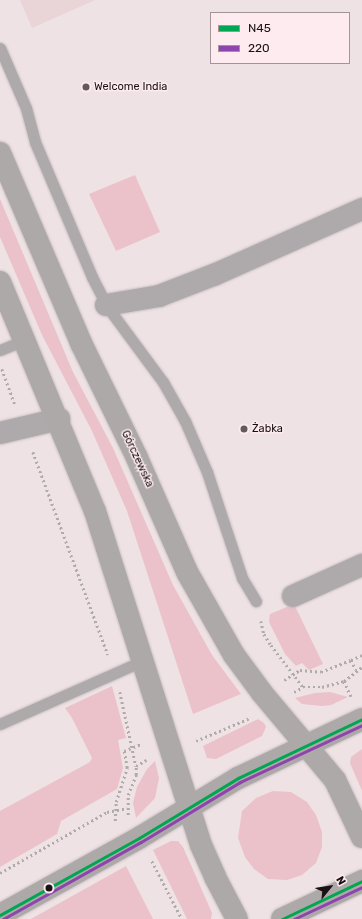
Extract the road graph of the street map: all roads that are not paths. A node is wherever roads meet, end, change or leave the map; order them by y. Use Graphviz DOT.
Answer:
graph roads {
  1 [pos="0,48"];
  2 [pos="0,154"];
  3 [pos="362,209"];
  4 [pos="0,282"];
  5 [pos="106,305"];
  6 [pos="25,340"];
  7 [pos="0,350"];
  8 [pos="58,419"];
  9 [pos="0,433"];
  10 [pos="362,564"];
  11 [pos="293,596"];
  12 [pos="256,601"];
  13 [pos="142,661"];
  14 [pos="358,710"];
  15 [pos="0,724"];
  16 [pos="307,745"];
  17 [pos="188,807"];
  18 [pos="362,837"];
  19 [pos="362,881"];
  20 [pos="0,915"];
  21 [pos="237,919"];
  22 [pos="282,919"];
  1 -- 5 [label="lane"];
  2 -- 16 [label="main road, Górczewska"];
  3 -- 5 [label="street"];
  4 -- 6 [label="main road"];
  5 -- 12 [label="lane"];
  6 -- 7 [label="lane"];
  6 -- 8 [label="main road"];
  8 -- 9 [label="street"];
  8 -- 13 [label="main road"];
  10 -- 11 [label="street"];
  13 -- 15 [label="lane"];
  13 -- 17 [label="main road"];
  14 -- 16 [label="main road"];
  16 -- 17 [label="main road"];
  16 -- 18 [label="main road, Górczewska"];
  17 -- 20 [label="main road"];
  17 -- 21 [label="main road"];
  19 -- 22 [label="main road"];
}
